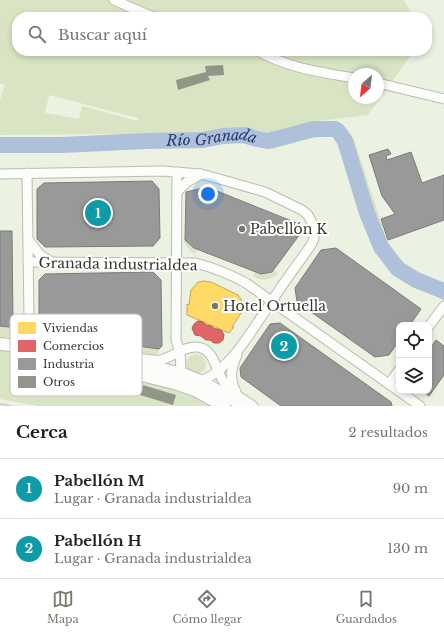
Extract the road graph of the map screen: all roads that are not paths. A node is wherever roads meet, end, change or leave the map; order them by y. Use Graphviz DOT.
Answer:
graph roads {
  1 [pos="114,0"];
  2 [pos="142,12"];
  3 [pos="267,56"];
  4 [pos="348,77"];
  5 [pos="384,84"];
  6 [pos="444,99"];
  7 [pos="177,172"];
  8 [pos="27,173"];
  9 [pos="0,174"];
  10 [pos="201,174"];
  11 [pos="177,192"];
  12 [pos="28,239"];
  13 [pos="28,262"];
  14 [pos="52,262"];
  15 [pos="177,263"];
  16 [pos="271,301"];
  17 [pos="444,306"];
  18 [pos="28,314"];
  19 [pos="432,322"];
  20 [pos="176,336"];
  21 [pos="0,344"];
  22 [pos="10,345"];
  23 [pos="0,347"];
  24 [pos="240,348"];
  25 [pos="10,349"];
  26 [pos="180,352"];
  27 [pos="142,358"];
  28 [pos="160,360"];
  29 [pos="142,365"];
  30 [pos="142,370"];
  31 [pos="218,370"];
  32 [pos="396,374"];
  33 [pos="142,375"];
  34 [pos="191,379"];
  35 [pos="389,384"];
  36 [pos="242,401"];
  37 [pos="224,406"];
  38 [pos="233,406"];
  39 [pos="254,406"];
  40 [pos="420,406"];
  1 -- 2 [label="street"];
  3 -- 4 [label="street"];
  5 -- 6 [label="street"];
  7 -- 8 [label="street"];
  7 -- 10 [label="street"];
  7 -- 11 [label="street"];
  8 -- 9 [label="street"];
  8 -- 12 [label="street, Granada industrialdea"];
  10 -- 11 [label="street"];
  10 -- 16 [label="street"];
  11 -- 15 [label="street"];
  12 -- 13 [label="street, Granada industrialdea"];
  12 -- 14 [label="street"];
  13 -- 14 [label="street, Granada industrialdea"];
  13 -- 18 [label="street, Granada industrialdea"];
  14 -- 15 [label="street, Granada industrialdea"];
  15 -- 16 [label="street, Granada industrialdea"];
  15 -- 20 [label="street"];
  16 -- 24 [label="street"];
  16 -- 35 [label="street, Granada industrialdea"];
  17 -- 19 [label="street"];
  20 -- 26 [label="street"];
  20 -- 28 [label="street"];
  21 -- 22 [label="street"];
  23 -- 25 [label="street"];
  24 -- 31 [label="street"];
  24 -- 36 [label="street"];
  26 -- 28 [label="street"];
  26 -- 31 [label="street"];
  26 -- 34 [label="street"];
  27 -- 28 [label="street"];
  29 -- 34 [label="street"];
  30 -- 34 [label="street"];
  31 -- 34 [label="street"];
  31 -- 36 [label="street"];
  32 -- 35 [label="street"];
  33 -- 37 [label="street"];
  34 -- 36 [label="street"];
  34 -- 38 [label="street"];
  35 -- 40 [label="street, Granada industrialdea"];
  36 -- 39 [label="street"];
}
